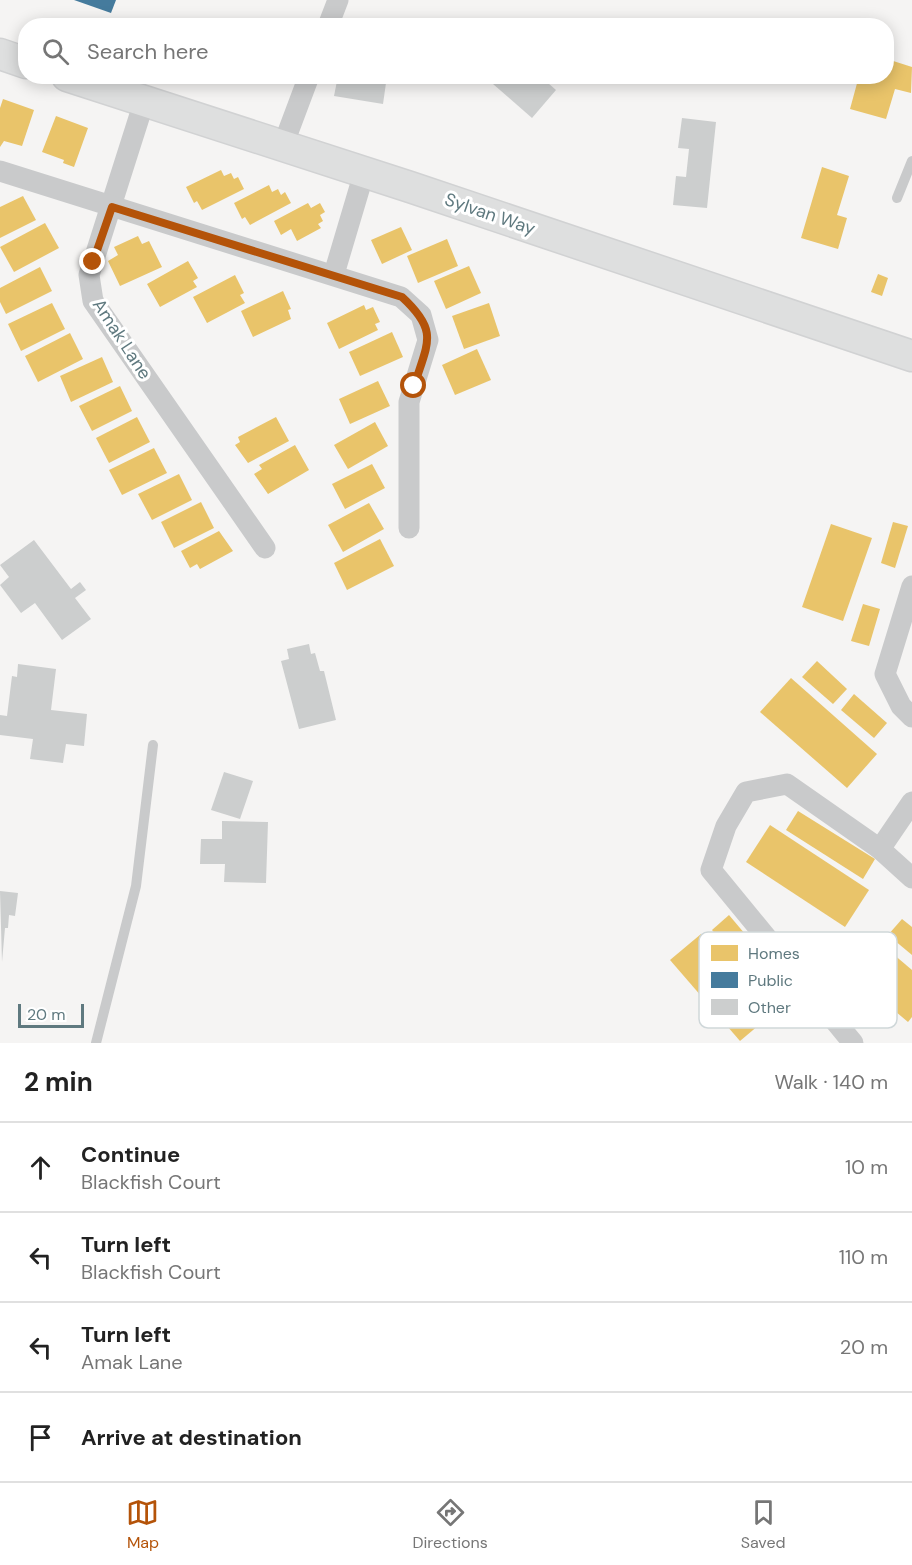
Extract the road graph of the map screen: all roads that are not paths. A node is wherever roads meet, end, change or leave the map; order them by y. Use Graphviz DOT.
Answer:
graph roads {
  1 [pos="338,0"];
  2 [pos="331,18"];
  3 [pos="0,54"];
  4 [pos="18,60"];
  5 [pos="91,84"];
  6 [pos="306,84"];
  7 [pos="144,102"];
  8 [pos="282,148"];
  9 [pos="912,161"];
  10 [pos="0,171"];
  11 [pos="364,173"];
  12 [pos="897,198"];
  13 [pos="112,207"];
  14 [pos="334,274"];
  15 [pos="912,356"];
  16 [pos="409,528"];
  17 [pos="266,548"];
  18 [pos="912,586"];
  19 [pos="912,717"];
  20 [pos="153,745"];
  21 [pos="912,802"];
  22 [pos="880,849"];
  23 [pos="912,878"];
  24 [pos="762,932"];
  25 [pos="841,1028"];
  26 [pos="96,1043"];
  27 [pos="853,1043"];
  1 -- 2 [label="street"];
  3 -- 4 [label="main road"];
  5 -- 7 [label="main road, Sylvan Way"];
  6 -- 8 [label="street"];
  7 -- 8 [label="main road, Sylvan Way"];
  7 -- 13 [label="street, Amak Lane"];
  8 -- 11 [label="main road, Sylvan Way"];
  9 -- 12 [label="lane"];
  10 -- 13 [label="street"];
  11 -- 14 [label="street"];
  11 -- 15 [label="main road, Sylvan Way"];
  13 -- 14 [label="street"];
  13 -- 17 [label="street, Amak Lane"];
  14 -- 16 [label="street"];
  18 -- 19 [label="street"];
  20 -- 26 [label="lane"];
  21 -- 22 [label="street"];
  22 -- 23 [label="street"];
  22 -- 24 [label="street"];
  25 -- 27 [label="street"];
}
